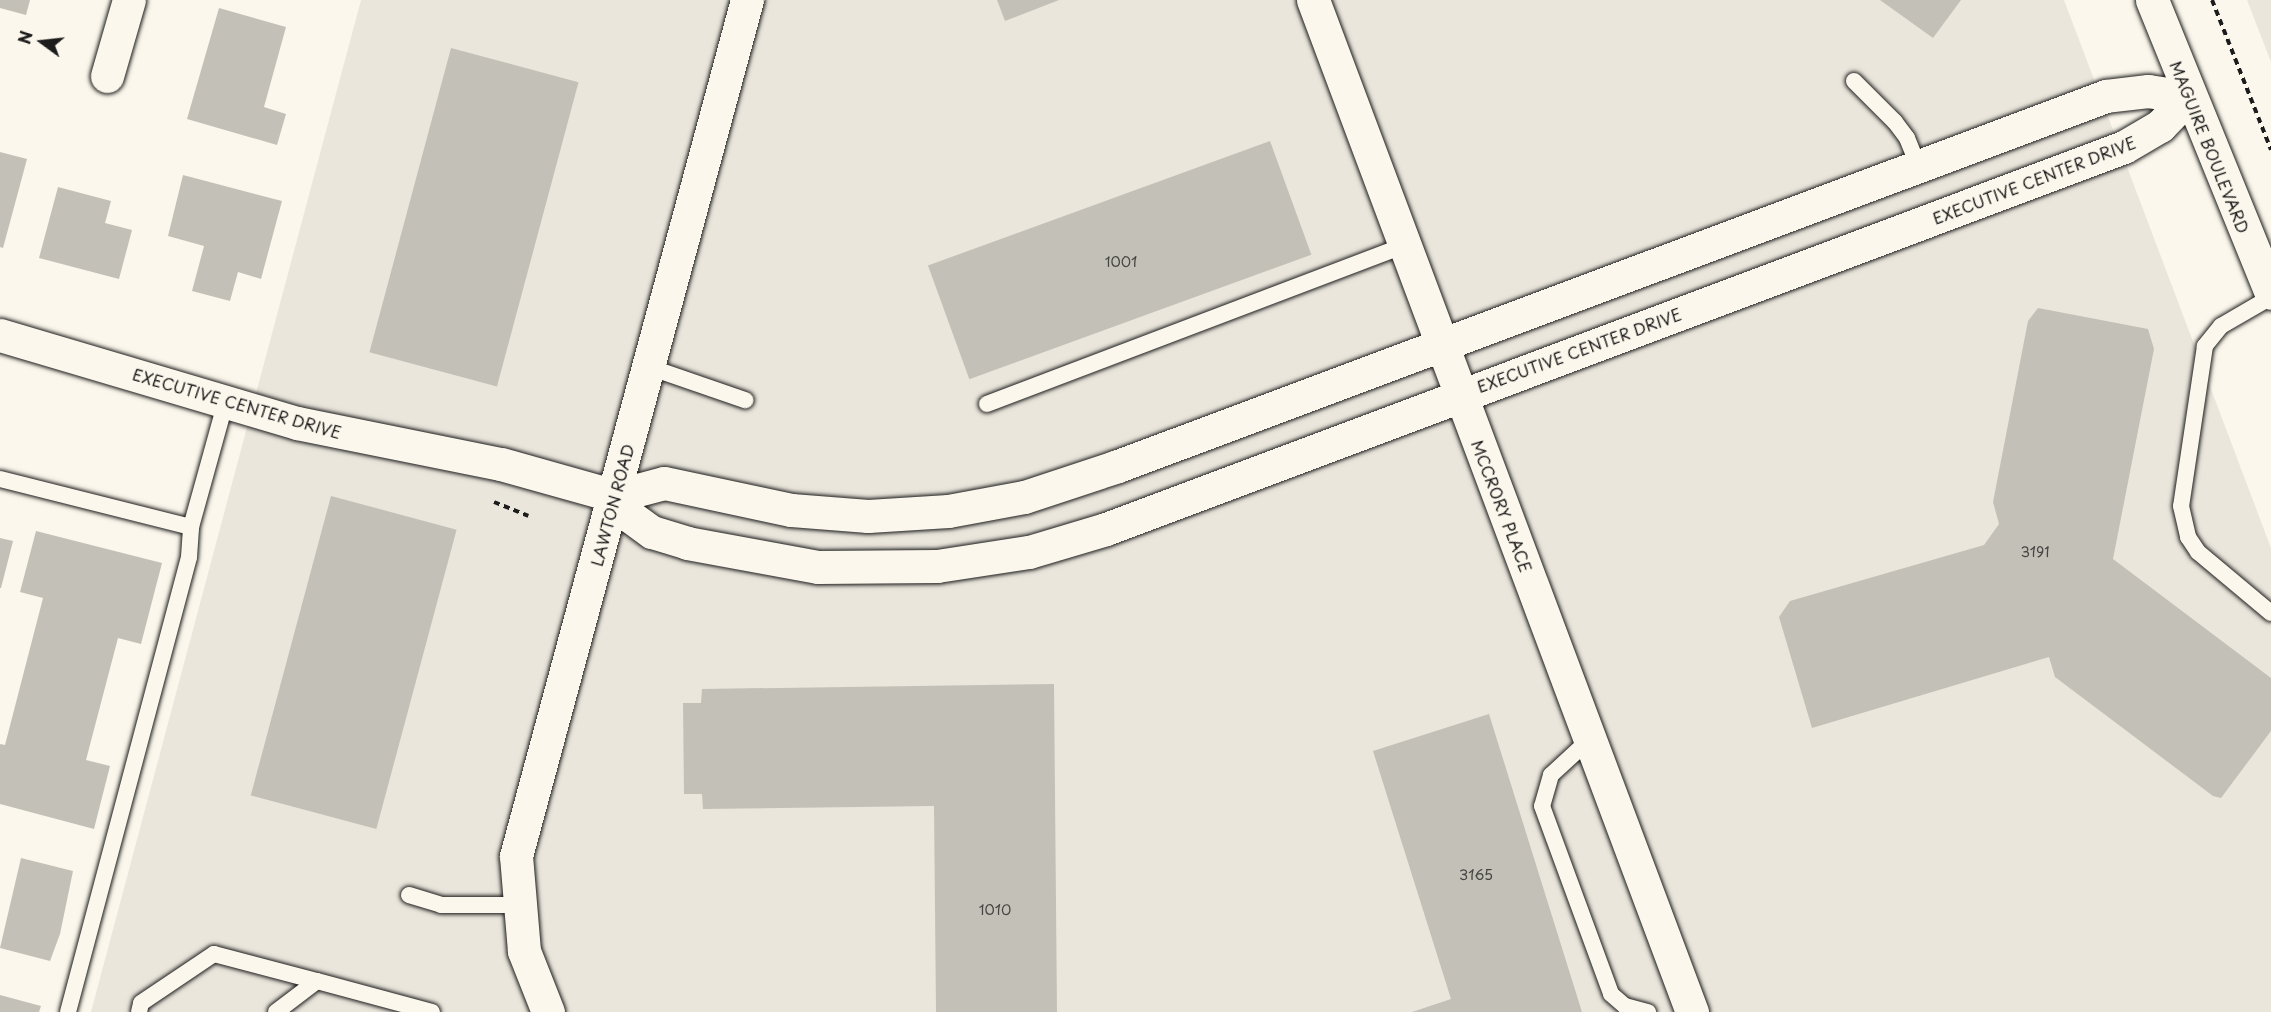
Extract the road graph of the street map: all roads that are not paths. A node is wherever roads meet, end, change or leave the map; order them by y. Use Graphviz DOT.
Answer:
graph roads {
  1 [pos="129,0"];
  2 [pos="747,0"];
  3 [pos="1313,0"];
  4 [pos="2152,0"];
  5 [pos="107,76"];
  6 [pos="1854,81"];
  7 [pos="2188,97"];
  8 [pos="1918,165"];
  9 [pos="1404,246"];
  10 [pos="2271,295"];
  11 [pos="0,335"];
  12 [pos="1442,345"];
  13 [pos="649,367"];
  14 [pos="1460,394"];
  15 [pos="745,400"];
  16 [pos="226,401"];
  17 [pos="987,404"];
  18 [pos="0,479"];
  19 [pos="615,496"];
  20 [pos="192,527"];
  21 [pos="2271,614"];
  22 [pos="1590,739"];
  23 [pos="409,895"];
  24 [pos="518,905"];
  25 [pos="317,981"];
  26 [pos="68,1012"];
  27 [pos="139,1012"];
  28 [pos="276,1012"];
  29 [pos="432,1012"];
  30 [pos="546,1012"];
  31 [pos="1648,1012"];
  32 [pos="1692,1012"];
  1 -- 5 [label="street"];
  2 -- 13 [label="street, LAWTON ROAD"];
  3 -- 9 [label="street, MCCRORY PLACE"];
  4 -- 7 [label="street, MAGUIRE BOULEVARD"];
  6 -- 8 [label="lane"];
  7 -- 8 [label="street"];
  7 -- 10 [label="street, MAGUIRE BOULEVARD"];
  7 -- 14 [label="street, EXECUTIVE CENTER DRIVE"];
  8 -- 12 [label="street"];
  9 -- 12 [label="street, MCCRORY PLACE"];
  9 -- 17 [label="lane"];
  10 -- 21 [label="lane"];
  11 -- 16 [label="street, EXECUTIVE CENTER DRIVE"];
  12 -- 14 [label="street, MCCRORY PLACE"];
  12 -- 19 [label="street"];
  13 -- 15 [label="lane"];
  13 -- 19 [label="street, LAWTON ROAD"];
  14 -- 19 [label="street, EXECUTIVE CENTER DRIVE"];
  14 -- 22 [label="street, MCCRORY PLACE"];
  16 -- 19 [label="street, EXECUTIVE CENTER DRIVE"];
  16 -- 20 [label="lane"];
  18 -- 20 [label="lane"];
  19 -- 24 [label="street, LAWTON ROAD"];
  20 -- 26 [label="lane"];
  22 -- 31 [label="lane"];
  22 -- 32 [label="street, MCCRORY PLACE"];
  23 -- 24 [label="lane"];
  24 -- 30 [label="street, LAWTON ROAD"];
  25 -- 27 [label="lane"];
  25 -- 28 [label="lane"];
  25 -- 29 [label="lane"];
}
